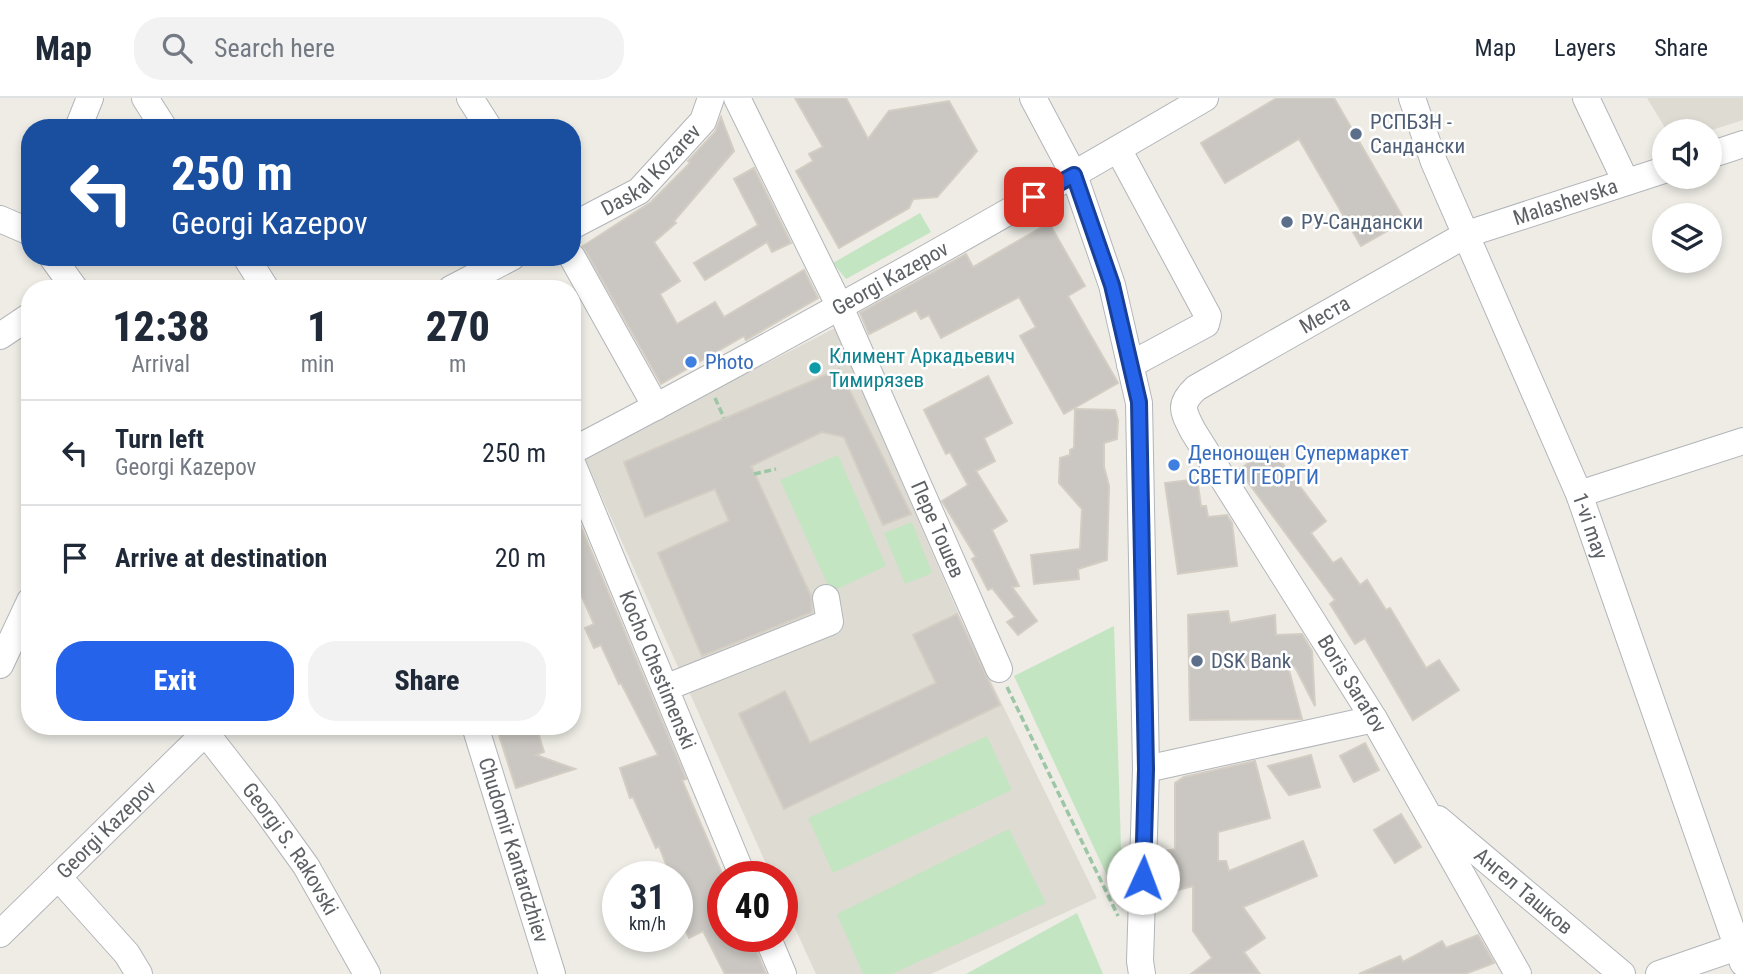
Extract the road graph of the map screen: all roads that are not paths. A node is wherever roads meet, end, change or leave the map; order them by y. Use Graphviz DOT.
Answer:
graph roads {
  1 [pos="90,98"];
  2 [pos="145,98"];
  3 [pos="470,98"];
  4 [pos="711,98"];
  5 [pos="737,98"];
  6 [pos="1032,98"];
  7 [pos="1205,98"];
  8 [pos="1412,98"];
  9 [pos="1587,98"];
  10 [pos="82,119"];
  11 [pos="158,119"];
  12 [pos="483,119"];
  13 [pos="1743,144"];
  14 [pos="1118,149"];
  15 [pos="1722,151"];
  16 [pos="1652,174"];
  17 [pos="1074,175"];
  18 [pos="1626,182"];
  19 [pos="0,219"];
  20 [pos="581,221"];
  21 [pos="21,228"];
  22 [pos="1467,234"];
  23 [pos="495,266"];
  24 [pos="577,266"];
  25 [pos="468,280"];
  26 [pos="839,307"];
  27 [pos="21,322"];
  28 [pos="0,336"];
  29 [pos="1130,365"];
  30 [pos="1185,398"];
  31 [pos="656,407"];
  32 [pos="1743,441"];
  33 [pos="581,446"];
  34 [pos="581,485"];
  35 [pos="1579,494"];
  36 [pos="826,598"];
  37 [pos="21,620"];
  38 [pos="0,665"];
  39 [pos="999,669"];
  40 [pos="665,688"];
  41 [pos="1374,719"];
  42 [pos="203,735"];
  43 [pos="213,735"];
  44 [pos="478,735"];
  45 [pos="1146,769"];
  46 [pos="1426,809"];
  47 [pos="736,861"];
  48 [pos="58,877"];
  49 [pos="0,934"];
  50 [pos="774,952"];
  51 [pos="1741,952"];
  52 [pos="1145,970"];
  53 [pos="139,974"];
  54 [pos="366,974"];
  55 [pos="552,974"];
  56 [pos="783,974"];
  57 [pos="1518,974"];
  58 [pos="1622,974"];
  59 [pos="1659,974"];
  1 -- 10 [label="street"];
  2 -- 11 [label="street"];
  3 -- 12 [label="street"];
  4 -- 20 [label="street, Daskal Kozarev"];
  5 -- 26 [label="street, Пере Тошев"];
  6 -- 17 [label="street"];
  7 -- 14 [label="street, Georgi Kazepov"];
  8 -- 22 [label="street, 1-vi may"];
  9 -- 18 [label="street"];
  13 -- 15 [label="street"];
  14 -- 17 [label="street, Georgi Kazepov"];
  14 -- 29 [label="street"];
  16 -- 18 [label="street, Malashevska"];
  17 -- 26 [label="street, Georgi Kazepov"];
  17 -- 29 [label="street"];
  18 -- 22 [label="street, Malashevska"];
  19 -- 21 [label="street"];
  22 -- 30 [label="street, Места"];
  22 -- 35 [label="street, 1-vi may"];
  23 -- 25 [label="street"];
  24 -- 31 [label="street"];
  26 -- 31 [label="street, Georgi Kazepov"];
  26 -- 39 [label="street, Пере Тошев"];
  27 -- 28 [label="street"];
  29 -- 45 [label="street"];
  30 -- 41 [label="street, Boris Sarafov"];
  31 -- 33 [label="street, Georgi Kazepov"];
  32 -- 35 [label="street"];
  34 -- 40 [label="street, Kocho Chestimenski"];
  35 -- 51 [label="street, 1-vi may"];
  36 -- 40 [label="street"];
  37 -- 38 [label="street"];
  40 -- 47 [label="street, Kocho Chestimenski"];
  41 -- 45 [label="street"];
  41 -- 46 [label="street, Boris Sarafov"];
  42 -- 48 [label="street, Georgi Kazepov"];
  43 -- 54 [label="street, Georgi S. Rakovski"];
  44 -- 55 [label="street, Chudomir Kantardzhiev"];
  45 -- 52 [label="street"];
  46 -- 57 [label="street, Boris Sarafov"];
  46 -- 58 [label="street, Ангел Ташков"];
  48 -- 49 [label="street, Georgi Kazepov"];
  48 -- 53 [label="street"];
  50 -- 56 [label="street"];
  51 -- 59 [label="street"];
}
